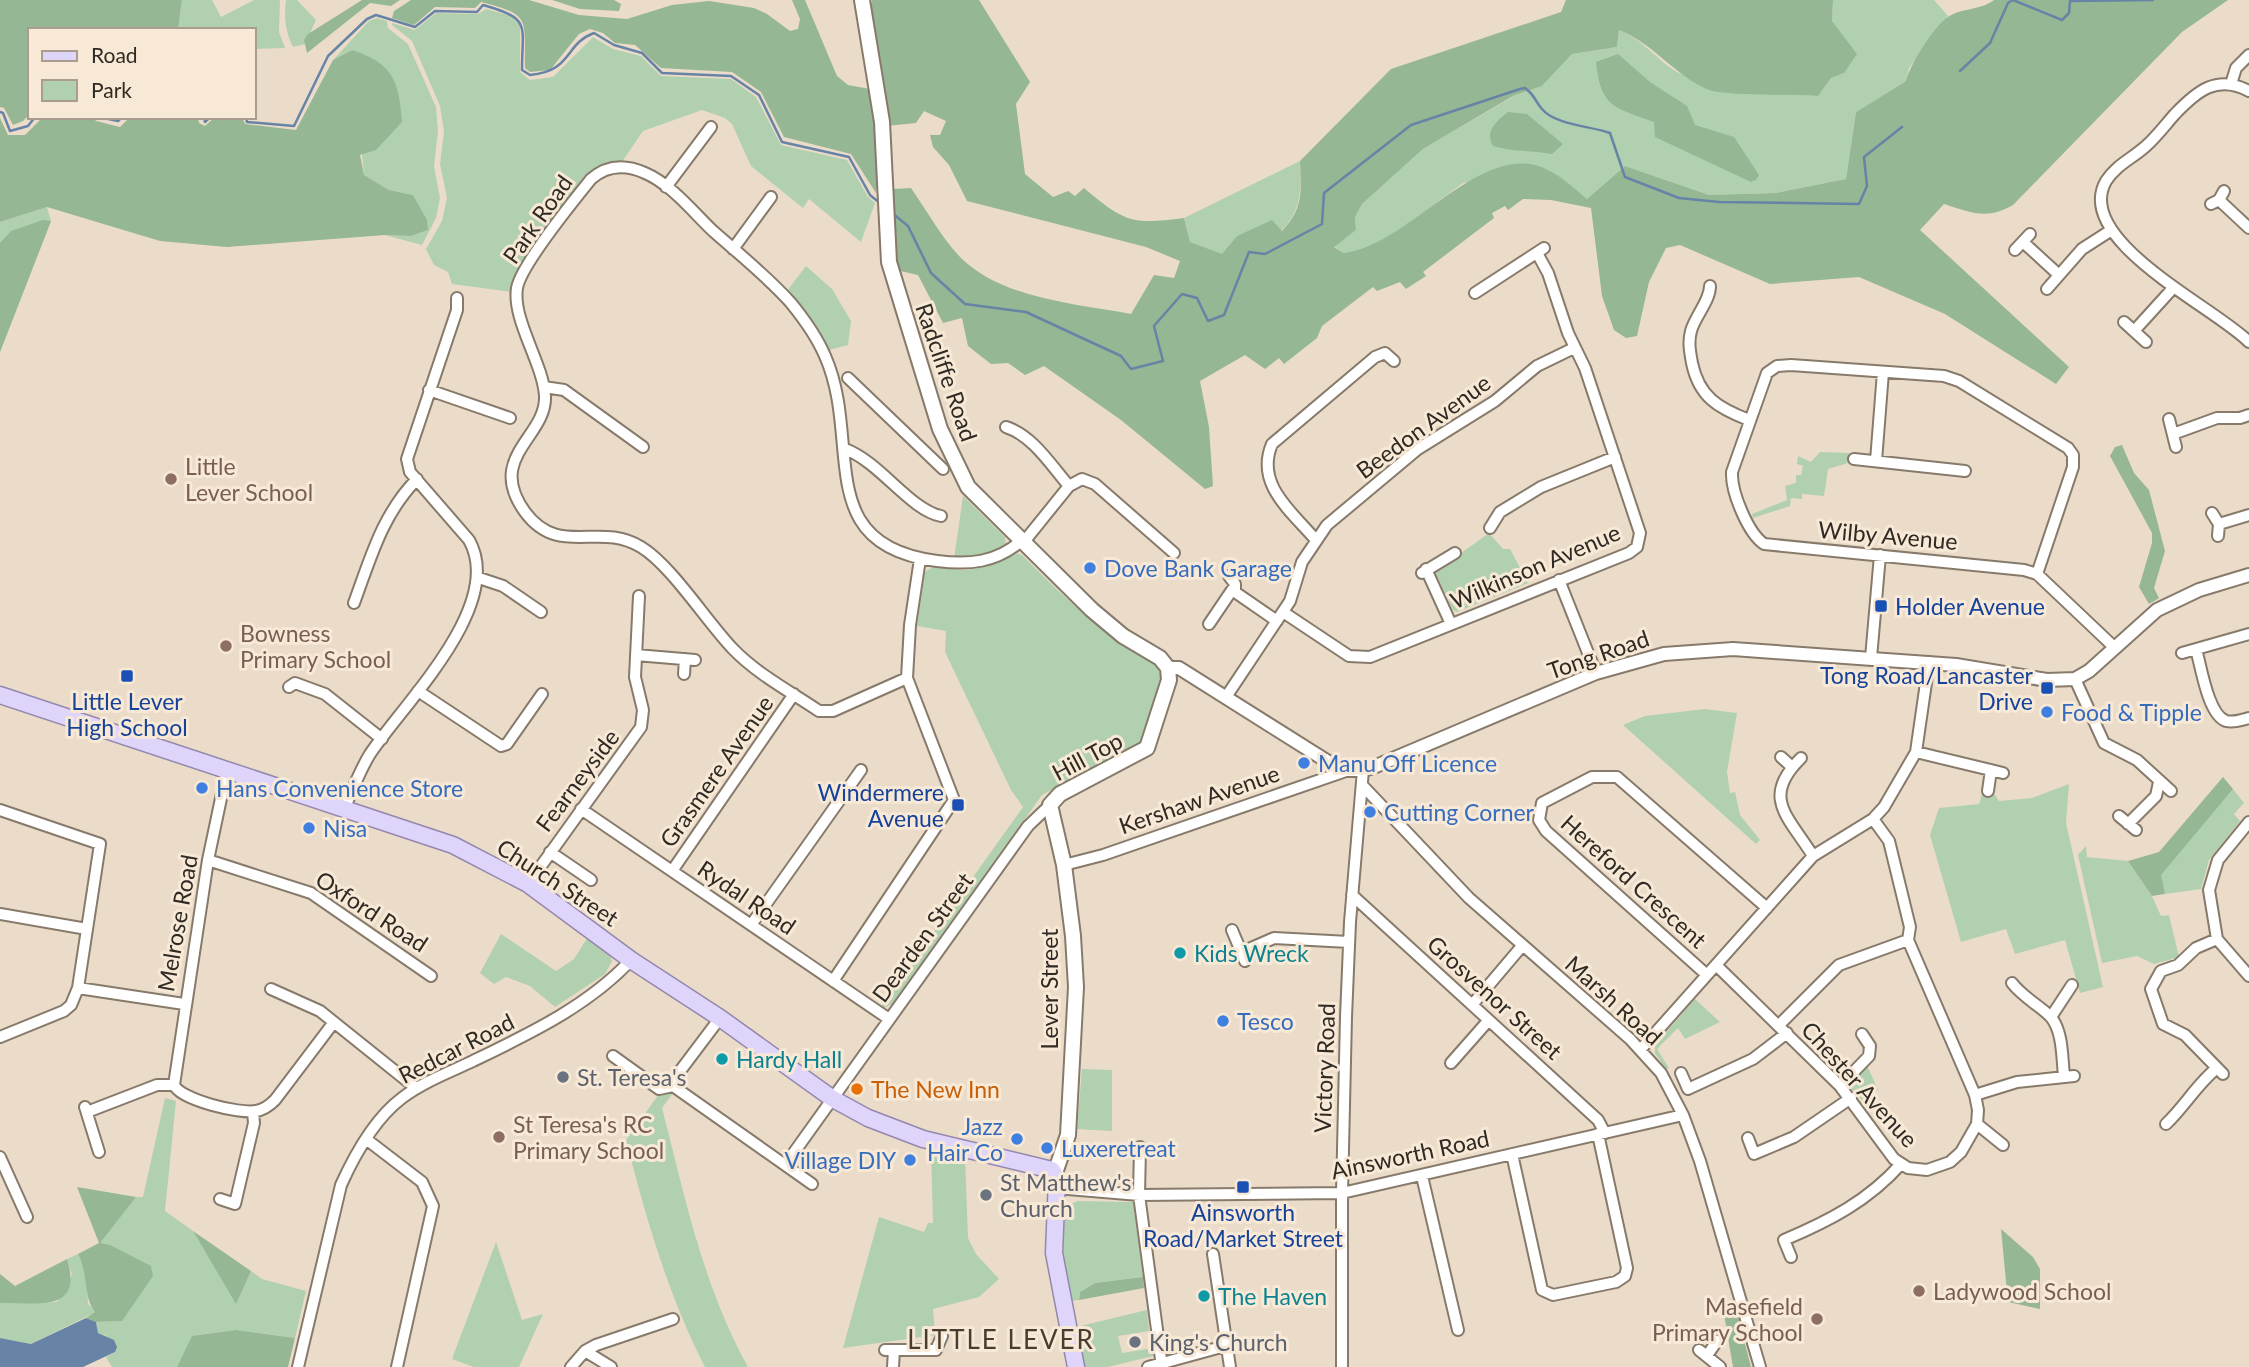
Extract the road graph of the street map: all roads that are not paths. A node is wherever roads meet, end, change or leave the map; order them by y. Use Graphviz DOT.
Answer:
graph roads {
  1 [pos="862,0"];
  2 [pos="2249,55"];
  3 [pos="2231,84"];
  4 [pos="2249,91"];
  5 [pos="712,127"];
  6 [pos="666,187"];
  7 [pos="771,197"];
  8 [pos="2218,199"];
  9 [pos="2249,228"];
  10 [pos="2110,231"];
  11 [pos="2023,242"];
  12 [pos="733,249"];
  13 [pos="2059,275"];
  14 [pos="1710,286"];
  15 [pos="2174,287"];
  16 [pos="2047,289"];
  17 [pos="1478,296"];
  18 [pos="457,298"];
  19 [pos="2124,322"];
  20 [pos="2134,331"];
  21 [pos="2146,342"];
  22 [pos="2249,342"];
  23 [pos="1574,348"];
  24 [pos="1394,361"];
  25 [pos="1883,372"];
  26 [pos="848,378"];
  27 [pos="544,387"];
  28 [pos="429,390"];
  29 [pos="2249,415"];
  30 [pos="510,418"];
  31 [pos="2169,419"];
  32 [pos="1749,420"];
  33 [pos="1006,426"];
  34 [pos="2173,434"];
  35 [pos="643,447"];
  36 [pos="2176,447"];
  37 [pos="845,449"];
  38 [pos="950,453"];
  39 [pos="927,454"];
  40 [pos="1615,457"];
  41 [pos="1854,459"];
  42 [pos="1876,461"];
  43 [pos="943,469"];
  44 [pos="1965,471"];
  45 [pos="417,479"];
  46 [pos="1069,486"];
  47 [pos="2212,513"];
  48 [pos="2249,515"];
  49 [pos="941,516"];
  50 [pos="2219,524"];
  51 [pos="1490,527"];
  52 [pos="2218,536"];
  53 [pos="1315,539"];
  54 [pos="1022,542"];
  55 [pos="1174,553"];
  56 [pos="1455,553"];
  57 [pos="1880,555"];
  58 [pos="920,559"];
  59 [pos="2037,574"];
  60 [pos="2249,575"];
  61 [pos="1228,576"];
  62 [pos="479,578"];
  63 [pos="1559,580"];
  64 [pos="1235,591"];
  65 [pos="354,603"];
  66 [pos="653,606"];
  67 [pos="541,612"];
  68 [pos="1280,617"];
  69 [pos="1209,624"];
  70 [pos="1451,624"];
  71 [pos="2249,634"];
  72 [pos="2114,647"];
  73 [pos="2196,649"];
  74 [pos="2182,653"];
  75 [pos="636,655"];
  76 [pos="1871,658"];
  77 [pos="1929,662"];
  78 [pos="1168,668"];
  79 [pos="1595,673"];
  80 [pos="684,674"];
  81 [pos="907,678"];
  82 [pos="2075,679"];
  83 [pos="289,687"];
  84 [pos="418,691"];
  85 [pos="542,694"];
  86 [pos="794,694"];
  87 [pos="0,695"];
  88 [pos="1226,697"];
  89 [pos="2249,718"];
  90 [pos="382,739"];
  91 [pos="1916,752"];
  92 [pos="1781,757"];
  93 [pos="1801,758"];
  94 [pos="1791,767"];
  95 [pos="227,770"];
  96 [pos="862,770"];
  97 [pos="1363,770"];
  98 [pos="1991,770"];
  99 [pos="1346,771"];
  100 [pos="2003,773"];
  101 [pos="2159,782"];
  102 [pos="1362,785"];
  103 [pos="1988,791"];
  104 [pos="2171,791"];
  105 [pos="1050,805"];
  106 [pos="345,807"];
  107 [pos="581,809"];
  108 [pos="0,810"];
  109 [pos="2247,817"];
  110 [pos="1873,820"];
  111 [pos="2128,823"];
  112 [pos="550,852"];
  113 [pos="1814,856"];
  114 [pos="208,860"];
  115 [pos="1064,865"];
  116 [pos="672,871"];
  117 [pos="591,880"];
  118 [pos="528,884"];
  119 [pos="1352,895"];
  120 [pos="1767,908"];
  121 [pos="0,914"];
  122 [pos="751,925"];
  123 [pos="86,929"];
  124 [pos="1233,930"];
  125 [pos="2217,939"];
  126 [pos="1908,940"];
  127 [pos="1349,942"];
  128 [pos="1522,946"];
  129 [pos="631,960"];
  130 [pos="1716,965"];
  131 [pos="2015,971"];
  132 [pos="1707,975"];
  133 [pos="431,976"];
  134 [pos="2249,976"];
  135 [pos="833,981"];
  136 [pos="2073,985"];
  137 [pos="78,988"];
  138 [pos="271,989"];
  139 [pos="184,1004"];
  140 [pos="1472,1005"];
  141 [pos="2051,1017"];
  142 [pos="720,1018"];
  143 [pos="889,1019"];
  144 [pos="1488,1021"];
  145 [pos="334,1023"];
  146 [pos="1783,1029"];
  147 [pos="1862,1034"];
  148 [pos="0,1038"];
  149 [pos="1641,1049"];
  150 [pos="613,1056"];
  151 [pos="1451,1063"];
  152 [pos="1681,1073"];
  153 [pos="174,1085"];
  154 [pos="673,1086"];
  155 [pos="1840,1086"];
  156 [pos="416,1088"];
  157 [pos="1975,1095"];
  158 [pos="1851,1098"];
  159 [pos="833,1099"];
  160 [pos="253,1112"];
  161 [pos="1683,1115"];
  162 [pos="1977,1124"];
  163 [pos="2166,1125"];
  164 [pos="1602,1133"];
  165 [pos="366,1139"];
  166 [pos="1748,1139"];
  167 [pos="2003,1145"];
  168 [pos="1140,1147"];
  169 [pos="99,1152"];
  170 [pos="1512,1154"];
  171 [pos="0,1157"];
  172 [pos="1901,1164"];
  173 [pos="785,1165"];
  174 [pos="1422,1176"];
  175 [pos="1056,1181"];
  176 [pos="812,1184"];
  177 [pos="1342,1194"];
  178 [pos="1139,1195"];
  179 [pos="220,1199"];
  180 [pos="27,1217"];
  181 [pos="1213,1254"];
  182 [pos="1791,1257"];
  183 [pos="673,1319"];
  184 [pos="1458,1330"];
  185 [pos="942,1336"];
  186 [pos="1717,1341"];
  187 [pos="1225,1346"];
  188 [pos="585,1351"];
  189 [pos="1161,1365"];
  190 [pos="298,1367"];
  191 [pos="397,1367"];
  192 [pos="571,1367"];
  193 [pos="611,1367"];
  194 [pos="893,1367"];
  195 [pos="1076,1367"];
  196 [pos="1147,1367"];
  197 [pos="1230,1367"];
  198 [pos="1342,1367"];
  199 [pos="1720,1367"];
  200 [pos="1760,1367"];
  1 -- 38 [label="main road, Radcliffe Road"];
  2 -- 3 [label="street"];
  3 -- 4 [label="street"];
  3 -- 10 [label="street"];
  5 -- 6 [label="street"];
  6 -- 12 [label="street, Park Road"];
  6 -- 27 [label="street, Park Road"];
  7 -- 12 [label="street"];
  8 -- 9 [label="street"];
  10 -- 13 [label="street"];
  10 -- 15 [label="street"];
  11 -- 13 [label="street"];
  12 -- 37 [label="street, Park Road"];
  13 -- 16 [label="street"];
  14 -- 32 [label="street"];
  15 -- 20 [label="street"];
  15 -- 22 [label="street"];
  17 -- 23 [label="street, Wilkinson Avenue"];
  18 -- 28 [label="street"];
  19 -- 20 [label="street"];
  20 -- 21 [label="street"];
  23 -- 40 [label="street, Wilkinson Avenue"];
  23 -- 53 [label="street, Beedon Avenue"];
  24 -- 53 [label="street"];
  25 -- 32 [label="street"];
  25 -- 42 [label="street"];
  25 -- 59 [label="street"];
  26 -- 39 [label="street"];
  27 -- 35 [label="street"];
  27 -- 86 [label="street, Park Road"];
  28 -- 30 [label="street"];
  28 -- 45 [label="street"];
  29 -- 34 [label="street"];
  31 -- 34 [label="street"];
  32 -- 57 [label="street, Wilby Avenue"];
  33 -- 46 [label="street"];
  34 -- 36 [label="street"];
  37 -- 49 [label="street"];
  37 -- 58 [label="street, Park Road"];
  38 -- 39 [label="street"];
  38 -- 54 [label="main road, Radcliffe Road"];
  39 -- 43 [label="street"];
  40 -- 51 [label="street"];
  40 -- 63 [label="street, Wilkinson Avenue"];
  41 -- 42 [label="street"];
  42 -- 44 [label="street"];
  45 -- 62 [label="street"];
  45 -- 65 [label="street"];
  46 -- 54 [label="street"];
  46 -- 55 [label="street"];
  47 -- 50 [label="street"];
  48 -- 50 [label="street"];
  50 -- 52 [label="street"];
  53 -- 68 [label="street, Beedon Avenue"];
  54 -- 58 [label="street, Park Road"];
  54 -- 78 [label="main road, Radcliffe Road"];
  56 -- 70 [label="street"];
  57 -- 59 [label="street, Wilby Avenue"];
  57 -- 76 [label="street"];
  58 -- 81 [label="street"];
  59 -- 72 [label="street"];
  60 -- 72 [label="street"];
  61 -- 64 [label="street"];
  62 -- 67 [label="street"];
  62 -- 84 [label="street"];
  63 -- 70 [label="street, Wilkinson Avenue"];
  63 -- 79 [label="street"];
  64 -- 68 [label="street"];
  64 -- 69 [label="street"];
  66 -- 75 [label="street, Fearneyside"];
  68 -- 70 [label="street, Wilkinson Avenue"];
  68 -- 88 [label="street, Beedon Avenue"];
  71 -- 73 [label="street"];
  72 -- 82 [label="street"];
  73 -- 74 [label="street"];
  73 -- 89 [label="street"];
  75 -- 80 [label="street"];
  75 -- 107 [label="street, Fearneyside"];
  76 -- 77 [label="street, Tong Road"];
  76 -- 79 [label="street, Tong Road"];
  77 -- 82 [label="street, Tong Road"];
  77 -- 91 [label="street"];
  78 -- 88 [label="street"];
  78 -- 105 [label="main road, Hill Top"];
  79 -- 97 [label="street, Tong Road"];
  81 -- 86 [label="street, Park Road"];
  81 -- 135 [label="street"];
  82 -- 101 [label="street"];
  83 -- 90 [label="street"];
  84 -- 85 [label="street"];
  84 -- 90 [label="street"];
  86 -- 116 [label="street, Grasmere Avenue"];
  87 -- 95 [label="main road, Church Street"];
  88 -- 99 [label="street"];
  90 -- 106 [label="street"];
  91 -- 98 [label="street"];
  91 -- 110 [label="street"];
  92 -- 94 [label="street"];
  93 -- 94 [label="street"];
  94 -- 113 [label="street"];
  95 -- 106 [label="main road, Church Street"];
  95 -- 114 [label="street, Melrose Road"];
  96 -- 122 [label="street"];
  97 -- 99 [label="street, Tong Road"];
  97 -- 102 [label="street, Victory Road"];
  98 -- 100 [label="street"];
  98 -- 103 [label="street"];
  99 -- 115 [label="street, Kershaw Avenue"];
  101 -- 104 [label="street"];
  101 -- 111 [label="street"];
  102 -- 119 [label="street, Victory Road"];
  102 -- 128 [label="street, Marsh Road"];
  105 -- 115 [label="main road, Lever Street"];
  105 -- 143 [label="street, Dearden Street"];
  106 -- 118 [label="main road, Church Street"];
  107 -- 112 [label="street, Fearneyside"];
  107 -- 116 [label="street, Rydal Road"];
  108 -- 123 [label="street"];
  109 -- 125 [label="street"];
  110 -- 113 [label="street"];
  110 -- 126 [label="street"];
  112 -- 117 [label="street"];
  112 -- 118 [label="street, Fearneyside"];
  113 -- 120 [label="street"];
  114 -- 133 [label="street, Oxford Road"];
  114 -- 139 [label="street, Melrose Road"];
  115 -- 175 [label="main road, Lever Street"];
  116 -- 122 [label="street, Rydal Road"];
  118 -- 129 [label="main road, Church Street"];
  119 -- 127 [label="street, Victory Road"];
  119 -- 140 [label="street, Grosvenor Street"];
  120 -- 130 [label="street"];
  120 -- 132 [label="street, Hereford Crescent"];
  121 -- 123 [label="street"];
  122 -- 135 [label="street, Rydal Road"];
  123 -- 137 [label="street"];
  124 -- 127 [label="street"];
  125 -- 134 [label="street"];
  125 -- 163 [label="street"];
  126 -- 146 [label="street"];
  126 -- 157 [label="street"];
  127 -- 177 [label="street, Victory Road"];
  128 -- 140 [label="street"];
  128 -- 149 [label="street, Marsh Road"];
  129 -- 142 [label="main road, Church Street"];
  129 -- 156 [label="street, Redcar Road"];
  130 -- 132 [label="street"];
  130 -- 146 [label="street, Chester Avenue"];
  131 -- 141 [label="street"];
  132 -- 149 [label="street"];
  135 -- 143 [label="street, Rydal Road"];
  136 -- 141 [label="street"];
  137 -- 139 [label="street"];
  137 -- 148 [label="street"];
  138 -- 145 [label="street"];
  139 -- 153 [label="street, Melrose Road"];
  140 -- 144 [label="street, Grosvenor Street"];
  141 -- 157 [label="street"];
  142 -- 154 [label="street"];
  142 -- 159 [label="main road, Church Street"];
  143 -- 159 [label="street, Dearden Street"];
  144 -- 151 [label="street"];
  144 -- 164 [label="street, Grosvenor Street"];
  145 -- 156 [label="street"];
  145 -- 160 [label="street"];
  146 -- 152 [label="street"];
  146 -- 155 [label="street, Chester Avenue"];
  147 -- 155 [label="street"];
  149 -- 161 [label="street, Marsh Road"];
  150 -- 154 [label="street"];
  153 -- 160 [label="street"];
  153 -- 169 [label="street"];
  154 -- 173 [label="street"];
  155 -- 158 [label="street, Chester Avenue"];
  156 -- 165 [label="street, Redcar Road"];
  157 -- 162 [label="street"];
  158 -- 166 [label="street"];
  158 -- 172 [label="street, Chester Avenue"];
  159 -- 173 [label="street, Dearden Street"];
  159 -- 175 [label="main road, Church Street"];
  160 -- 179 [label="street"];
  161 -- 164 [label="street, Ainsworth Road"];
  161 -- 200 [label="street, Marsh Road"];
  162 -- 167 [label="street"];
  162 -- 172 [label="street, Chester Avenue"];
  164 -- 170 [label="street, Ainsworth Road"];
  164 -- 170 [label="street"];
  165 -- 190 [label="street, Redcar Road"];
  165 -- 191 [label="street"];
  168 -- 178 [label="street"];
  170 -- 174 [label="street, Ainsworth Road"];
  171 -- 180 [label="street"];
  172 -- 182 [label="street"];
  173 -- 176 [label="street"];
  174 -- 177 [label="street, Ainsworth Road"];
  174 -- 184 [label="street"];
  175 -- 178 [label="street, Ainsworth Road"];
  175 -- 195 [label="main road"];
  177 -- 178 [label="street, Ainsworth Road"];
  177 -- 198 [label="street, Victory Road"];
  178 -- 189 [label="street"];
  181 -- 187 [label="street"];
  183 -- 188 [label="street"];
  185 -- 194 [label="street"];
  186 -- 199 [label="street"];
  187 -- 189 [label="street"];
  187 -- 197 [label="street"];
  188 -- 192 [label="street"];
  188 -- 193 [label="street"];
  189 -- 196 [label="street"];
}
